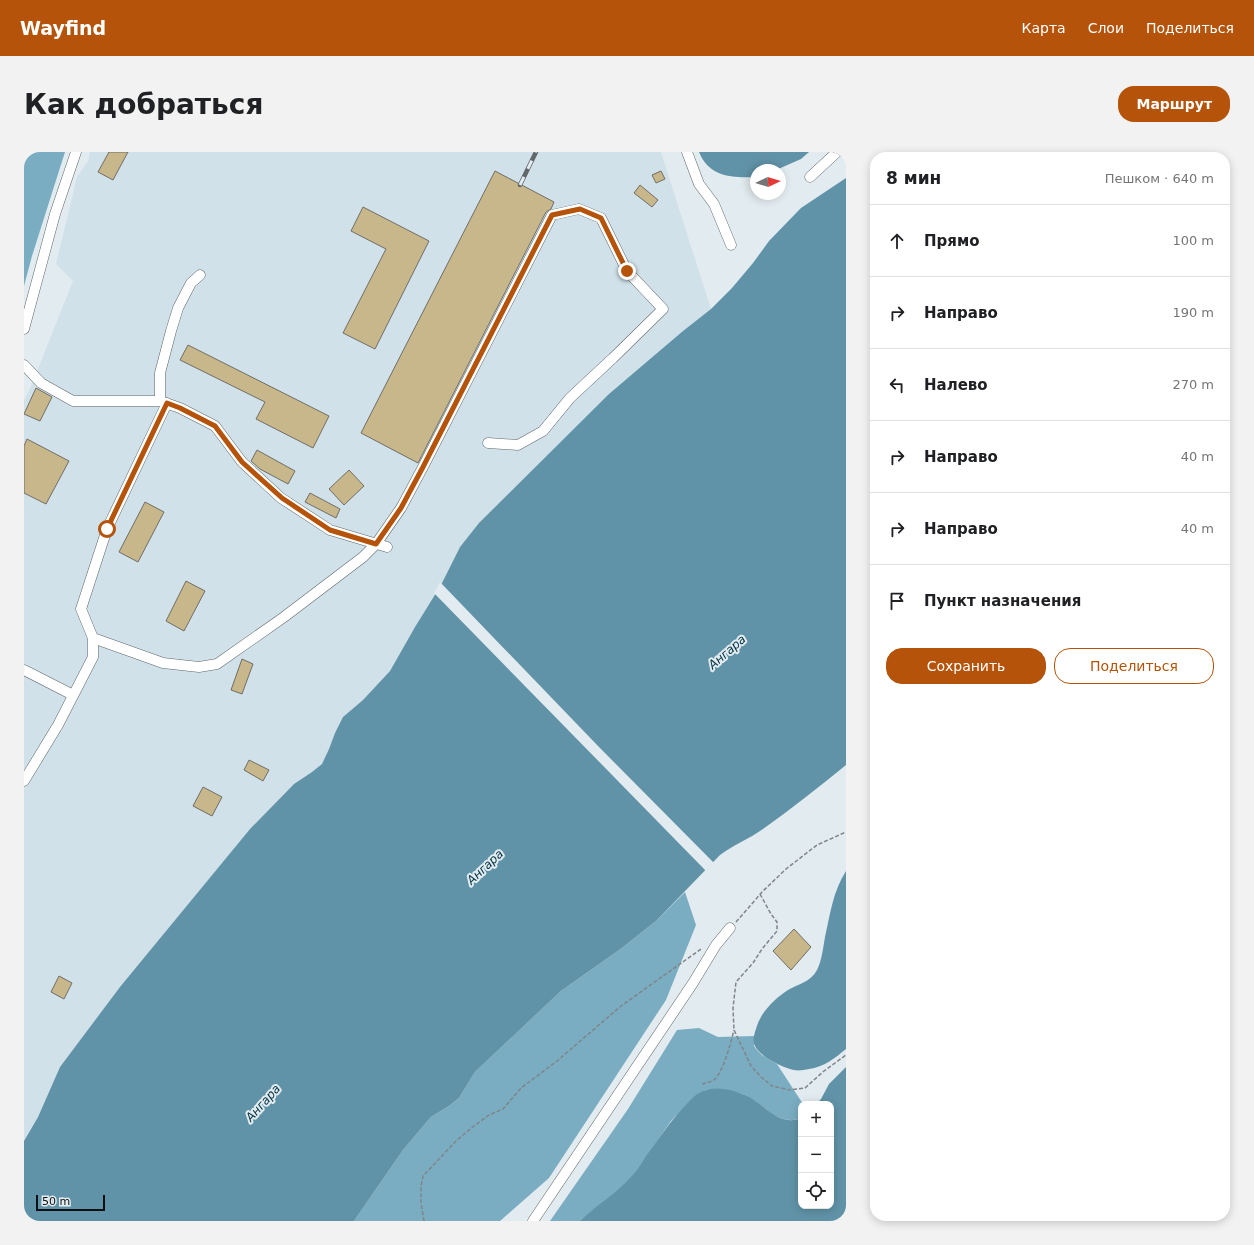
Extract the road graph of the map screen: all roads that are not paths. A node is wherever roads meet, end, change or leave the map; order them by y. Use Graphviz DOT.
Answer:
graph roads {
  1 [pos="76,152"];
  2 [pos="687,152"];
  3 [pos="837,152"];
  4 [pos="810,177"];
  5 [pos="731,245"];
  6 [pos="200,275"];
  7 [pos="24,329"];
  8 [pos="24,365"];
  9 [pos="164,402"];
  10 [pos="488,443"];
  11 [pos="376,544"];
  12 [pos="387,547"];
  13 [pos="93,638"];
  14 [pos="24,670"];
  15 [pos="74,695"];
  16 [pos="24,781"];
  17 [pos="730,928"];
  18 [pos="533,1221"];
  1 -- 7 [label="street"];
  2 -- 5 [label="street"];
  3 -- 4 [label="street"];
  6 -- 9 [label="street"];
  8 -- 9 [label="street"];
  9 -- 11 [label="street"];
  9 -- 13 [label="street"];
  10 -- 11 [label="street"];
  11 -- 12 [label="street"];
  11 -- 13 [label="street"];
  13 -- 15 [label="street"];
  14 -- 15 [label="street"];
  15 -- 16 [label="street"];
  17 -- 18 [label="street"];
}
